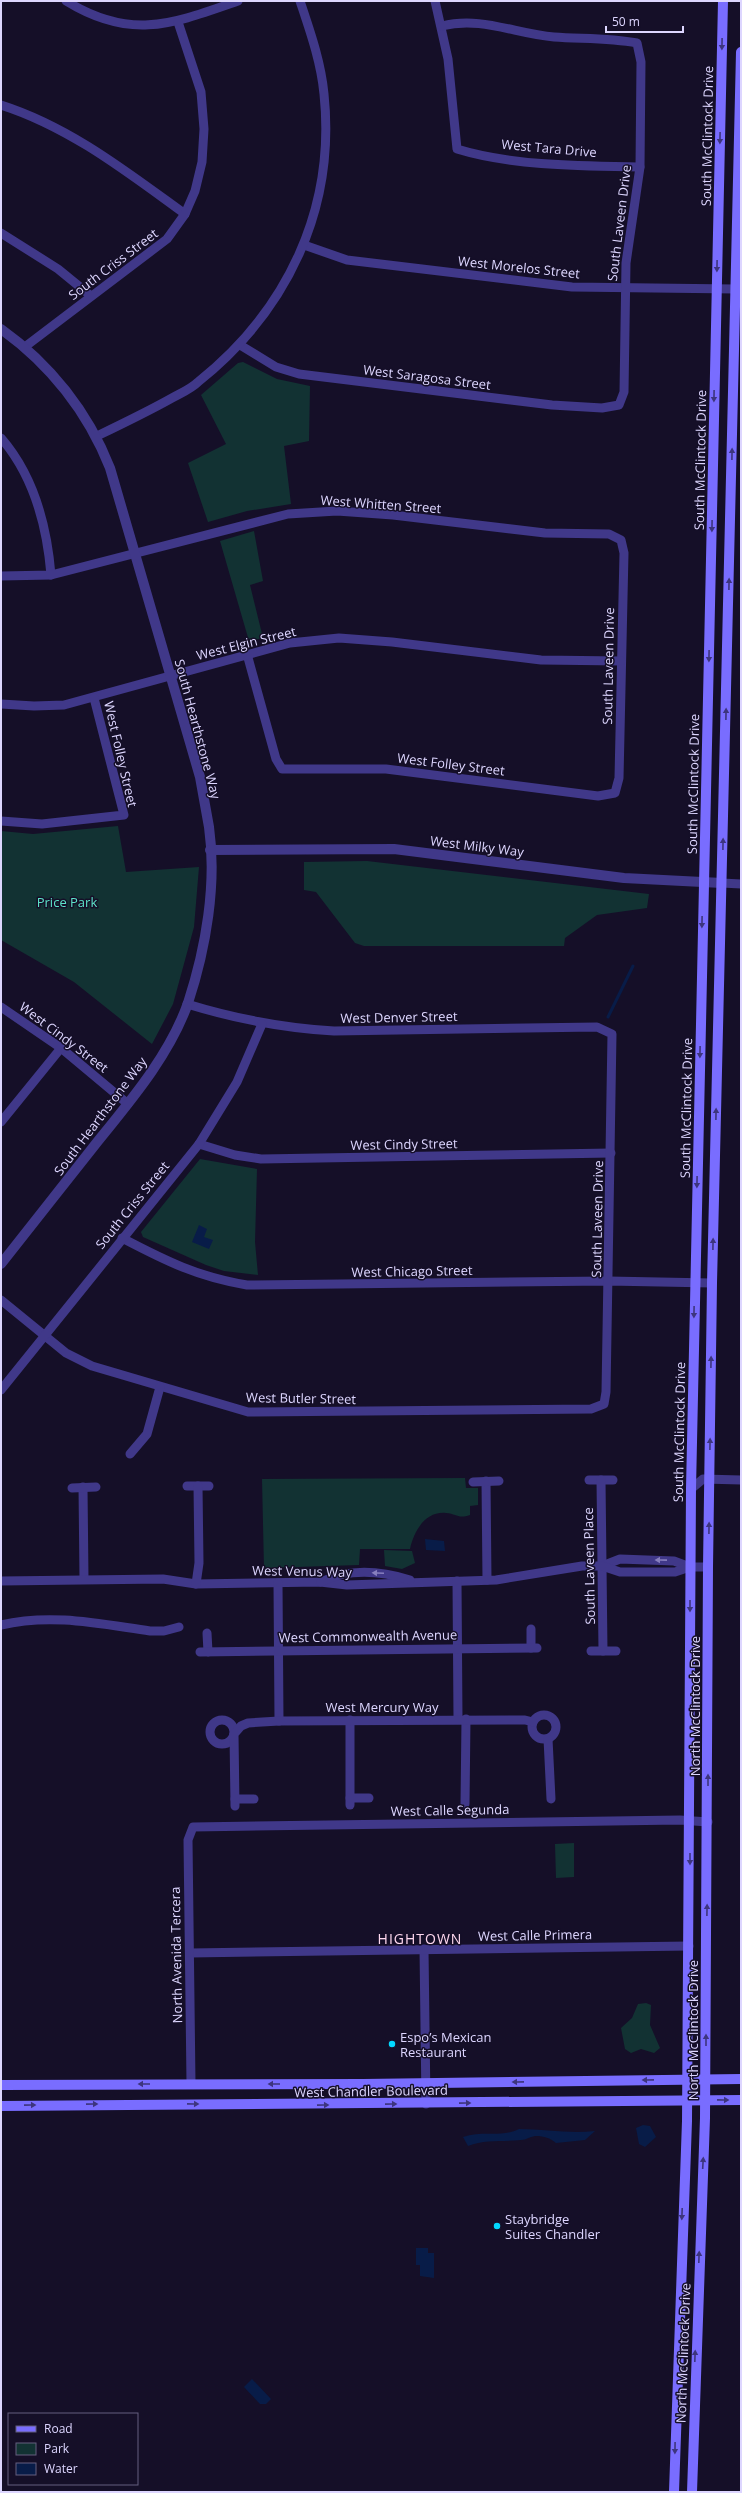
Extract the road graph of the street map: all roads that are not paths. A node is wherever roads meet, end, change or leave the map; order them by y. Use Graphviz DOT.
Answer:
graph roads {
  1 [pos="66,1"];
  2 [pos="238,1"];
  3 [pos="300,1"];
  4 [pos="435,1"];
  5 [pos="723,1"];
  6 [pos="178,22"];
  7 [pos="442,26"];
  8 [pos="741,52"];
  9 [pos="1,105"];
  10 [pos="640,167"];
  11 [pos="185,214"];
  12 [pos="1,233"];
  13 [pos="304,245"];
  14 [pos="624,288"];
  15 [pos="717,289"];
  16 [pos="735,289"];
  17 [pos="91,296"];
  18 [pos="1,329"];
  19 [pos="240,345"];
  20 [pos="26,346"];
  21 [pos="619,405"];
  22 [pos="97,436"];
  23 [pos="1,438"];
  24 [pos="621,540"];
  25 [pos="136,554"];
  26 [pos="1,576"];
  27 [pos="51,576"];
  28 [pos="247,654"];
  29 [pos="621,661"];
  30 [pos="170,676"];
  31 [pos="94,698"];
  32 [pos="1,704"];
  33 [pos="615,793"];
  34 [pos="1,821"];
  35 [pos="210,850"];
  36 [pos="703,883"];
  37 [pos="722,883"];
  38 [pos="741,884"];
  39 [pos="187,1004"];
  40 [pos="1,1007"];
  41 [pos="262,1024"];
  42 [pos="612,1034"];
  43 [pos="61,1048"];
  44 [pos="128,1104"];
  45 [pos="1,1122"];
  46 [pos="199,1144"];
  47 [pos="611,1153"];
  48 [pos="122,1238"];
  49 [pos="1,1264"];
  50 [pos="608,1281"];
  51 [pos="695,1282"];
  52 [pos="712,1283"];
  53 [pos="1,1300"];
  54 [pos="44,1335"];
  55 [pos="160,1387"];
  56 [pos="1,1390"];
  57 [pos="604,1404"];
  58 [pos="130,1454"];
  59 [pos="709,1479"];
  60 [pos="589,1480"];
  61 [pos="601,1480"];
  62 [pos="613,1480"];
  63 [pos="741,1480"];
  64 [pos="486,1481"];
  65 [pos="500,1481"];
  66 [pos="473,1482"];
  67 [pos="188,1486"];
  68 [pos="198,1486"];
  69 [pos="209,1486"];
  70 [pos="82,1487"];
  71 [pos="96,1487"];
  72 [pos="72,1488"];
  73 [pos="691,1489"];
  74 [pos="631,1560"];
  75 [pos="602,1566"];
  76 [pos="690,1567"];
  77 [pos="708,1567"];
  78 [pos="631,1572"];
  79 [pos="84,1579"];
  80 [pos="487,1580"];
  81 [pos="1,1581"];
  82 [pos="457,1581"];
  83 [pos="278,1583"];
  84 [pos="196,1584"];
  85 [pos="1,1625"];
  86 [pos="179,1627"];
  87 [pos="531,1629"];
  88 [pos="207,1632"];
  89 [pos="458,1648"];
  90 [pos="278,1650"];
  91 [pos="591,1651"];
  92 [pos="603,1651"];
  93 [pos="616,1651"];
  94 [pos="462,1719"];
  95 [pos="350,1720"];
  96 [pos="279,1721"];
  97 [pos="533,1722"];
  98 [pos="548,1739"];
  99 [pos="369,1798"];
  100 [pos="254,1799"];
  101 [pos="551,1799"];
  102 [pos="465,1804"];
  103 [pos="690,1820"];
  104 [pos="708,1822"];
  105 [pos="193,1827"];
  106 [pos="689,1946"];
  107 [pos="424,1949"];
  108 [pos="190,1953"];
  109 [pos="687,2079"];
  110 [pos="706,2079"];
  111 [pos="741,2079"];
  112 [pos="191,2084"];
  113 [pos="425,2084"];
  114 [pos="1,2085"];
  115 [pos="687,2100"];
  116 [pos="705,2100"];
  117 [pos="741,2100"];
  118 [pos="426,2104"];
  119 [pos="1,2106"];
  120 [pos="676,2395"];
  121 [pos="694,2395"];
  122 [pos="674,2492"];
  123 [pos="692,2492"];
  1 -- 6 [label="street"];
  2 -- 6 [label="street"];
  3 -- 13 [label="street"];
  4 -- 7 [label="street"];
  5 -- 15 [label="main road, South McClintock Drive, one-way"];
  6 -- 11 [label="street, South Criss Street"];
  7 -- 10 [label="street, West Tara Drive"];
  7 -- 10 [label="street, South Laveen Drive"];
  8 -- 16 [label="main road"];
  9 -- 11 [label="street"];
  10 -- 14 [label="street, South Laveen Drive"];
  11 -- 17 [label="street, South Criss Street"];
  12 -- 17 [label="street"];
  13 -- 14 [label="street, West Morelos Street"];
  13 -- 19 [label="street"];
  14 -- 15 [label="street, West Morelos Street"];
  14 -- 21 [label="street, South Laveen Drive"];
  15 -- 16 [label="street, West Morelos Street"];
  15 -- 36 [label="main road, South McClintock Drive, one-way"];
  37 -- 16 [label="main road, one-way"];
  17 -- 20 [label="street, South Criss Street"];
  18 -- 20 [label="street, South Hearthstone Way"];
  19 -- 21 [label="street, West Saragosa Street"];
  19 -- 22 [label="street"];
  20 -- 22 [label="street, South Hearthstone Way"];
  22 -- 25 [label="street, South Hearthstone Way"];
  23 -- 27 [label="street"];
  24 -- 25 [label="street, West Whitten Street"];
  24 -- 29 [label="street, South Laveen Drive"];
  25 -- 27 [label="street, West Whitten Street"];
  25 -- 30 [label="street, South Hearthstone Way"];
  26 -- 27 [label="street, West Whitten Street"];
  28 -- 29 [label="street, West Elgin Street"];
  28 -- 30 [label="street, West Elgin Street"];
  28 -- 33 [label="street, West Folley Street"];
  29 -- 33 [label="street, South Laveen Drive"];
  30 -- 31 [label="street, West Elgin Street"];
  30 -- 35 [label="street, South Hearthstone Way"];
  31 -- 32 [label="street, West Elgin Street"];
  31 -- 34 [label="street, West Folley Street"];
  35 -- 36 [label="street, West Milky Way"];
  35 -- 39 [label="street, South Hearthstone Way"];
  36 -- 37 [label="street, West Milky Way"];
  36 -- 51 [label="main road, South McClintock Drive, one-way"];
  37 -- 38 [label="street, West Milky Way"];
  52 -- 37 [label="main road, one-way"];
  39 -- 41 [label="street, West Denver Street"];
  39 -- 44 [label="street, South Hearthstone Way"];
  40 -- 43 [label="street, West Cindy Street"];
  41 -- 42 [label="street, West Denver Street"];
  41 -- 46 [label="street, South Criss Street"];
  42 -- 47 [label="street, South Laveen Drive"];
  43 -- 44 [label="street, West Cindy Street"];
  43 -- 45 [label="street"];
  44 -- 49 [label="street, South Hearthstone Way"];
  46 -- 47 [label="street, West Cindy Street"];
  46 -- 48 [label="street, South Criss Street"];
  47 -- 50 [label="street, South Laveen Drive"];
  48 -- 50 [label="street, West Chicago Street"];
  48 -- 54 [label="street, South Criss Street"];
  50 -- 51 [label="street, West Chicago Street"];
  50 -- 57 [label="street, South Laveen Drive"];
  51 -- 52 [label="street, West Chicago Street"];
  51 -- 73 [label="main road, South McClintock Drive, one-way"];
  59 -- 52 [label="main road, one-way"];
  53 -- 54 [label="street, West Butler Street"];
  54 -- 55 [label="street, West Butler Street"];
  54 -- 56 [label="street, South Criss Street"];
  55 -- 57 [label="street, West Butler Street"];
  55 -- 58 [label="street"];
  59 -- 63 [label="street"];
  59 -- 73 [label="street"];
  77 -- 59 [label="main road, one-way"];
  60 -- 61 [label="street"];
  61 -- 62 [label="street"];
  61 -- 75 [label="street, South Laveen Place"];
  64 -- 65 [label="street"];
  64 -- 66 [label="street"];
  64 -- 80 [label="street"];
  67 -- 68 [label="street"];
  68 -- 69 [label="street"];
  68 -- 84 [label="street"];
  70 -- 71 [label="street"];
  70 -- 72 [label="street"];
  70 -- 79 [label="street"];
  73 -- 76 [label="main road, South McClintock Drive"];
  74 -- 75 [label="street"];
  76 -- 74 [label="street, one-way"];
  74 -- 78 [label="street"];
  75 -- 78 [label="street"];
  75 -- 80 [label="street"];
  75 -- 92 [label="street, South Laveen Place"];
  76 -- 77 [label="street"];
  76 -- 78 [label="street"];
  76 -- 103 [label="main road, North McClintock Drive, one-way"];
  104 -- 77 [label="main road, North McClintock Drive, one-way"];
  79 -- 81 [label="street, West Venus Way"];
  79 -- 84 [label="street, West Venus Way"];
  80 -- 82 [label="street"];
  82 -- 83 [label="street, West Venus Way"];
  82 -- 89 [label="street"];
  83 -- 84 [label="street, West Venus Way"];
  83 -- 90 [label="street"];
  85 -- 86 [label="street"];
  87 -- 89 [label="street, West Commonwealth Avenue"];
  88 -- 90 [label="street, West Commonwealth Avenue"];
  89 -- 90 [label="street, West Commonwealth Avenue"];
  89 -- 94 [label="street"];
  90 -- 96 [label="street"];
  91 -- 92 [label="street"];
  92 -- 93 [label="street"];
  94 -- 95 [label="street, West Mercury Way"];
  94 -- 97 [label="street, West Mercury Way"];
  94 -- 102 [label="street"];
  95 -- 96 [label="street, West Mercury Way"];
  95 -- 99 [label="street"];
  96 -- 100 [label="street, West Mercury Way"];
  97 -- 98 [label="street"];
  97 -- 98 [label="street, West Mercury Way"];
  98 -- 101 [label="street"];
  103 -- 104 [label="street, West Calle Segunda"];
  103 -- 105 [label="street, West Calle Segunda"];
  103 -- 106 [label="main road, North McClintock Drive, one-way"];
  110 -- 104 [label="main road, North McClintock Drive, one-way"];
  105 -- 108 [label="street, North Avenida Tercera"];
  106 -- 107 [label="street, West Calle Primera"];
  106 -- 109 [label="main road, North McClintock Drive"];
  107 -- 108 [label="street, West Calle Primera"];
  107 -- 113 [label="street"];
  108 -- 112 [label="street, North Avenida Tercera"];
  109 -- 110 [label="main road, West Chandler Boulevard"];
  109 -- 113 [label="main road, West Chandler Boulevard, one-way"];
  109 -- 115 [label="main road, North McClintock Drive"];
  110 -- 111 [label="main road, West Chandler Boulevard"];
  110 -- 116 [label="main road, North McClintock Drive"];
  113 -- 112 [label="main road, West Chandler Boulevard, one-way"];
  112 -- 114 [label="main road, West Chandler Boulevard, one-way"];
  113 -- 118 [label="street"];
  115 -- 116 [label="main road, West Chandler Boulevard"];
  118 -- 115 [label="main road, West Chandler Boulevard, one-way"];
  115 -- 120 [label="main road, North McClintock Drive, one-way"];
  116 -- 117 [label="main road, West Chandler Boulevard, one-way"];
  121 -- 116 [label="main road, North McClintock Drive, one-way"];
  119 -- 118 [label="main road, West Chandler Boulevard, one-way"];
  120 -- 121 [label="main road"];
  120 -- 122 [label="main road, North McClintock Drive, one-way"];
  121 -- 123 [label="main road, North McClintock Drive"];
}
